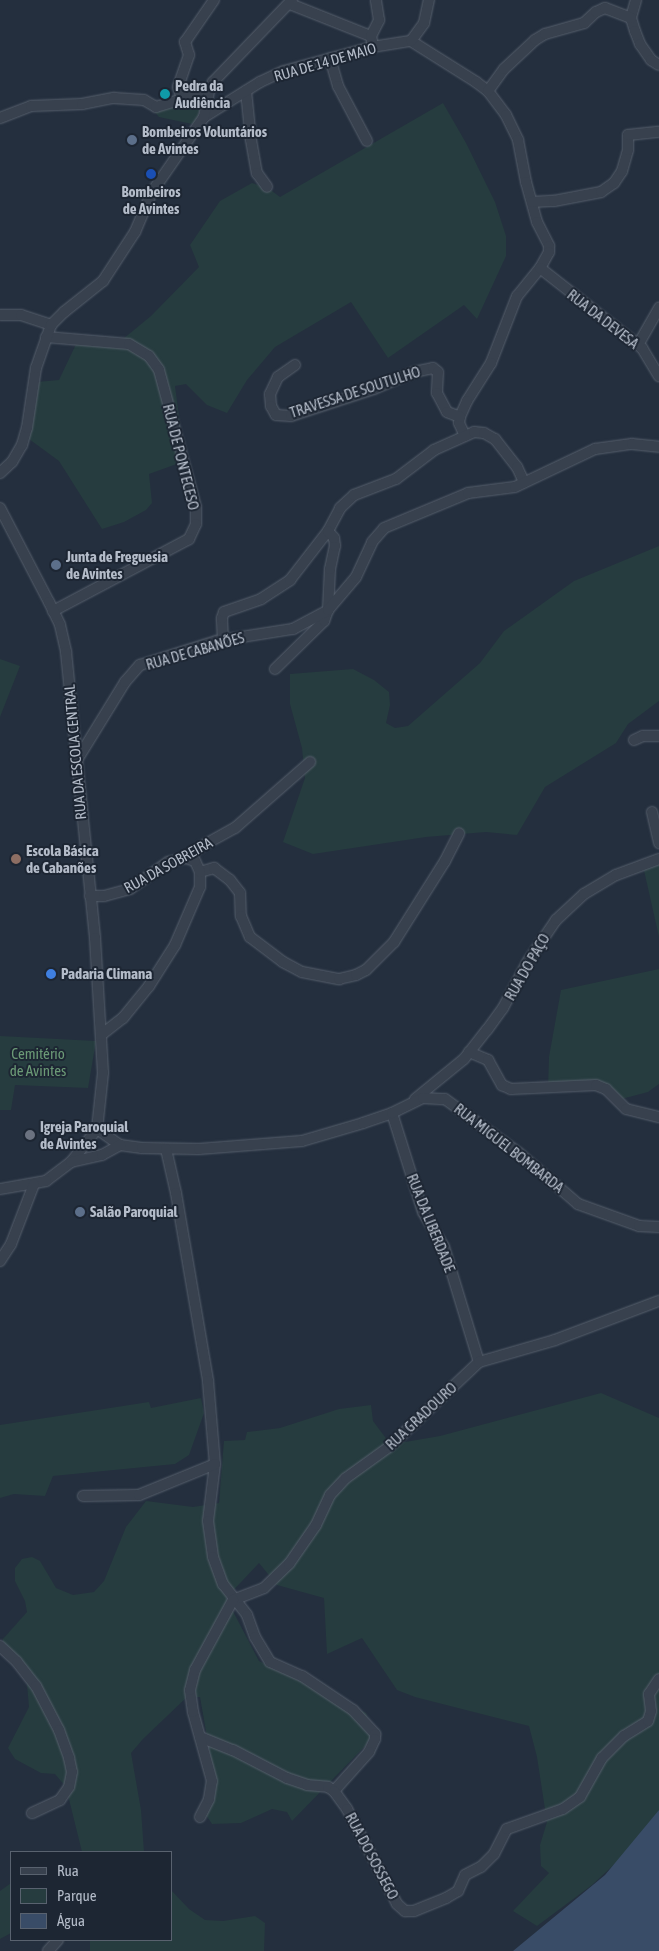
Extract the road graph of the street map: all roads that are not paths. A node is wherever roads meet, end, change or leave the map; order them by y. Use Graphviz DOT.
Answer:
graph roads {
  1 [pos="214,0"];
  2 [pos="376,0"];
  3 [pos="429,0"];
  4 [pos="636,0"];
  5 [pos="291,2"];
  6 [pos="631,18"];
  7 [pos="371,36"];
  8 [pos="411,41"];
  9 [pos="372,47"];
  10 [pos="330,58"];
  11 [pos="659,65"];
  12 [pos="209,91"];
  13 [pos="246,91"];
  14 [pos="488,92"];
  15 [pos="182,98"];
  16 [pos="204,117"];
  17 [pos="0,118"];
  18 [pos="659,132"];
  19 [pos="367,141"];
  20 [pos="267,188"];
  21 [pos="532,202"];
  22 [pos="540,268"];
  23 [pos="659,308"];
  24 [pos="0,315"];
  25 [pos="51,325"];
  26 [pos="46,337"];
  27 [pos="638,345"];
  28 [pos="295,365"];
  29 [pos="659,376"];
  30 [pos="460,417"];
  31 [pos="465,436"];
  32 [pos="659,447"];
  33 [pos="0,473"];
  34 [pos="524,482"];
  35 [pos="0,508"];
  36 [pos="328,531"];
  37 [pos="328,610"];
  38 [pos="53,611"];
  39 [pos="223,640"];
  40 [pos="275,669"];
  41 [pos="659,736"];
  42 [pos="634,740"];
  43 [pos="77,761"];
  44 [pos="310,762"];
  45 [pos="652,812"];
  46 [pos="459,833"];
  47 [pos="659,843"];
  48 [pos="186,858"];
  49 [pos="659,859"];
  50 [pos="200,872"];
  51 [pos="90,896"];
  52 [pos="101,1035"];
  53 [pos="469,1052"];
  54 [pos="414,1100"];
  55 [pos="392,1113"];
  56 [pos="659,1117"];
  57 [pos="97,1129"];
  58 [pos="120,1145"];
  59 [pos="166,1149"];
  60 [pos="71,1162"];
  61 [pos="34,1184"];
  62 [pos="0,1189"];
  63 [pos="659,1227"];
  64 [pos="0,1261"];
  65 [pos="659,1301"];
  66 [pos="479,1362"];
  67 [pos="215,1464"];
  68 [pos="83,1496"];
  69 [pos="233,1600"];
  70 [pos="0,1646"];
  71 [pos="659,1679"];
  72 [pos="200,1737"];
  73 [pos="334,1791"];
  74 [pos="32,1813"];
  75 [pos="200,1817"];
  76 [pos="57,1941"];
  77 [pos="48,1951"];
  1 -- 15 [label="street"];
  2 -- 7 [label="street"];
  3 -- 8 [label="street"];
  4 -- 6 [label="street"];
  5 -- 7 [label="street"];
  5 -- 12 [label="street"];
  6 -- 11 [label="street"];
  6 -- 14 [label="street"];
  7 -- 9 [label="street"];
  8 -- 9 [label="street, RUA DE 14 DE MAIO"];
  8 -- 14 [label="street"];
  9 -- 10 [label="street, RUA DE 14 DE MAIO"];
  10 -- 13 [label="street, RUA DE 14 DE MAIO"];
  10 -- 19 [label="street"];
  12 -- 15 [label="street"];
  12 -- 16 [label="street"];
  13 -- 16 [label="street, RUA DE 14 DE MAIO"];
  13 -- 20 [label="street"];
  14 -- 21 [label="street"];
  15 -- 17 [label="street"];
  16 -- 25 [label="street"];
  18 -- 21 [label="street"];
  21 -- 22 [label="street"];
  22 -- 27 [label="street, RUA DA DEVESA"];
  22 -- 30 [label="street"];
  23 -- 27 [label="street"];
  24 -- 25 [label="street"];
  25 -- 26 [label="street"];
  26 -- 33 [label="street"];
  26 -- 38 [label="street, RUA DE PONTECESO"];
  27 -- 29 [label="street, RUA DA DEVESA"];
  28 -- 30 [label="street, TRAVESSA DE SOUTULHO"];
  30 -- 31 [label="street"];
  31 -- 34 [label="street"];
  31 -- 36 [label="street"];
  32 -- 34 [label="street, RUA DE CABANÕES"];
  34 -- 37 [label="street, RUA DE CABANÕES"];
  35 -- 38 [label="street, RUA DA ESCOLA CENTRAL"];
  36 -- 37 [label="street"];
  36 -- 39 [label="street"];
  37 -- 39 [label="street, RUA DE CABANÕES"];
  37 -- 40 [label="street, RUA DE CABANÕES"];
  38 -- 43 [label="street, RUA DA ESCOLA CENTRAL"];
  39 -- 43 [label="street, RUA DE CABANÕES"];
  41 -- 42 [label="street"];
  43 -- 51 [label="street, RUA DA ESCOLA CENTRAL"];
  44 -- 48 [label="street, RUA DA SOBREIRA"];
  45 -- 47 [label="street"];
  46 -- 50 [label="street"];
  48 -- 50 [label="street"];
  48 -- 51 [label="street, RUA DA SOBREIRA"];
  49 -- 53 [label="street, RUA DO PAÇO"];
  50 -- 52 [label="street"];
  51 -- 52 [label="street, RUA DA ESCOLA CENTRAL"];
  52 -- 57 [label="street, RUA DA ESCOLA CENTRAL"];
  53 -- 54 [label="street, RUA DO PAÇO"];
  53 -- 56 [label="street"];
  54 -- 55 [label="street, RUA MIGUEL BOMBARDA"];
  54 -- 63 [label="street, RUA MIGUEL BOMBARDA"];
  55 -- 59 [label="street, RUA MIGUEL BOMBARDA"];
  55 -- 66 [label="street, RUA DA LIBERDADE"];
  57 -- 58 [label="street, RUA MIGUEL BOMBARDA"];
  57 -- 60 [label="street"];
  58 -- 59 [label="street, RUA MIGUEL BOMBARDA"];
  58 -- 60 [label="street"];
  59 -- 67 [label="street"];
  60 -- 61 [label="street"];
  61 -- 62 [label="street"];
  61 -- 64 [label="street"];
  65 -- 66 [label="street, RUA GRADOURO"];
  66 -- 69 [label="street, RUA GRADOURO"];
  67 -- 68 [label="street"];
  67 -- 69 [label="street"];
  69 -- 72 [label="street"];
  69 -- 73 [label="street"];
  70 -- 74 [label="street"];
  71 -- 73 [label="street, RUA DO SOSSEGO"];
  72 -- 73 [label="street"];
  72 -- 75 [label="street"];
  76 -- 77 [label="street"];
}
